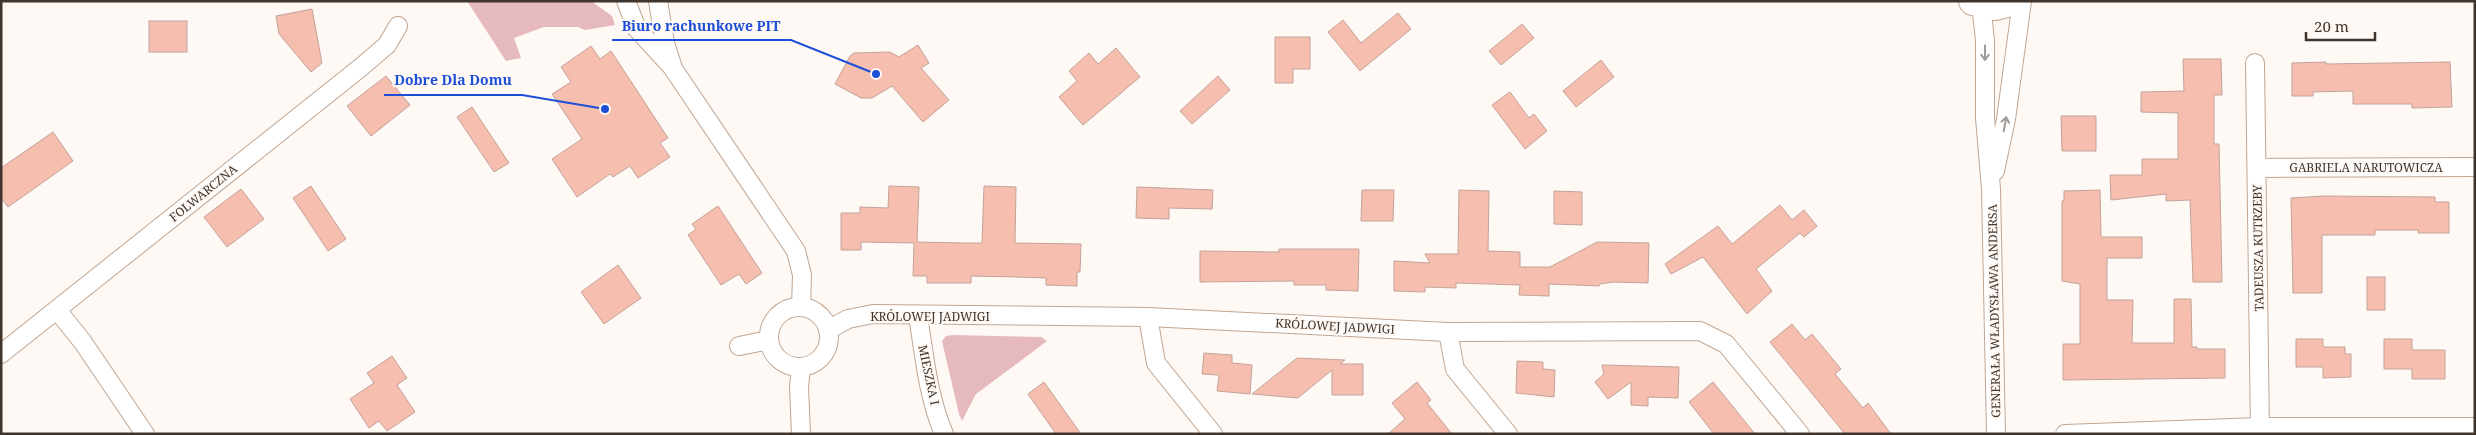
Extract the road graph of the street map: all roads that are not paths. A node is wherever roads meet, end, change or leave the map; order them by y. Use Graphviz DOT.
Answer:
graph roads {
  1 [pos="626,1"];
  2 [pos="658,1"];
  3 [pos="2016,1"];
  4 [pos="2022,1"];
  5 [pos="1977,3"];
  6 [pos="398,26"];
  7 [pos="2255,63"];
  8 [pos="672,68"];
  9 [pos="2475,167"];
  10 [pos="2257,168"];
  11 [pos="1991,189"];
  12 [pos="802,307"];
  13 [pos="57,310"];
  14 [pos="918,315"];
  15 [pos="1148,317"];
  16 [pos="828,330"];
  17 [pos="1448,332"];
  18 [pos="769,340"];
  19 [pos="739,346"];
  20 [pos="1,354"];
  21 [pos="801,367"];
  22 [pos="2475,427"];
  23 [pos="2260,430"];
  24 [pos="145,434"];
  25 [pos="801,434"];
  26 [pos="944,434"];
  27 [pos="1213,434"];
  28 [pos="1508,434"];
  29 [pos="1800,434"];
  30 [pos="1996,434"];
  31 [pos="2065,434"];
  1 -- 8 [label="street"];
  2 -- 8 [label="street"];
  3 -- 5 [label="main road"];
  11 -- 4 [label="street, GENERAŁA WŁADYSŁAWA ANDERSA, one-way"];
  5 -- 11 [label="street, GENERAŁA WŁADYSŁAWA ANDERSA, one-way"];
  6 -- 13 [label="street, FOLWARCZNA"];
  7 -- 10 [label="street, TADEUSZA KUTRZEBY"];
  8 -- 12 [label="street"];
  9 -- 10 [label="street, GABRIELA NARUTOWICZA"];
  10 -- 23 [label="street, TADEUSZA KUTRZEBY"];
  11 -- 30 [label="street, GENERAŁA WŁADYSŁAWA ANDERSA"];
  12 -- 16 [label="street"];
  12 -- 18 [label="street"];
  13 -- 20 [label="street, FOLWARCZNA"];
  13 -- 24 [label="street"];
  14 -- 15 [label="street, KRÓLOWEJ JADWIGI"];
  14 -- 16 [label="street, KRÓLOWEJ JADWIGI"];
  14 -- 26 [label="street, MIESZKA I"];
  15 -- 17 [label="street, KRÓLOWEJ JADWIGI"];
  15 -- 27 [label="street"];
  16 -- 21 [label="street"];
  17 -- 28 [label="street"];
  17 -- 29 [label="street, KRÓLOWEJ JADWIGI"];
  18 -- 19 [label="street"];
  18 -- 21 [label="street"];
  21 -- 25 [label="street"];
  22 -- 23 [label="street"];
  23 -- 31 [label="street"];
}
